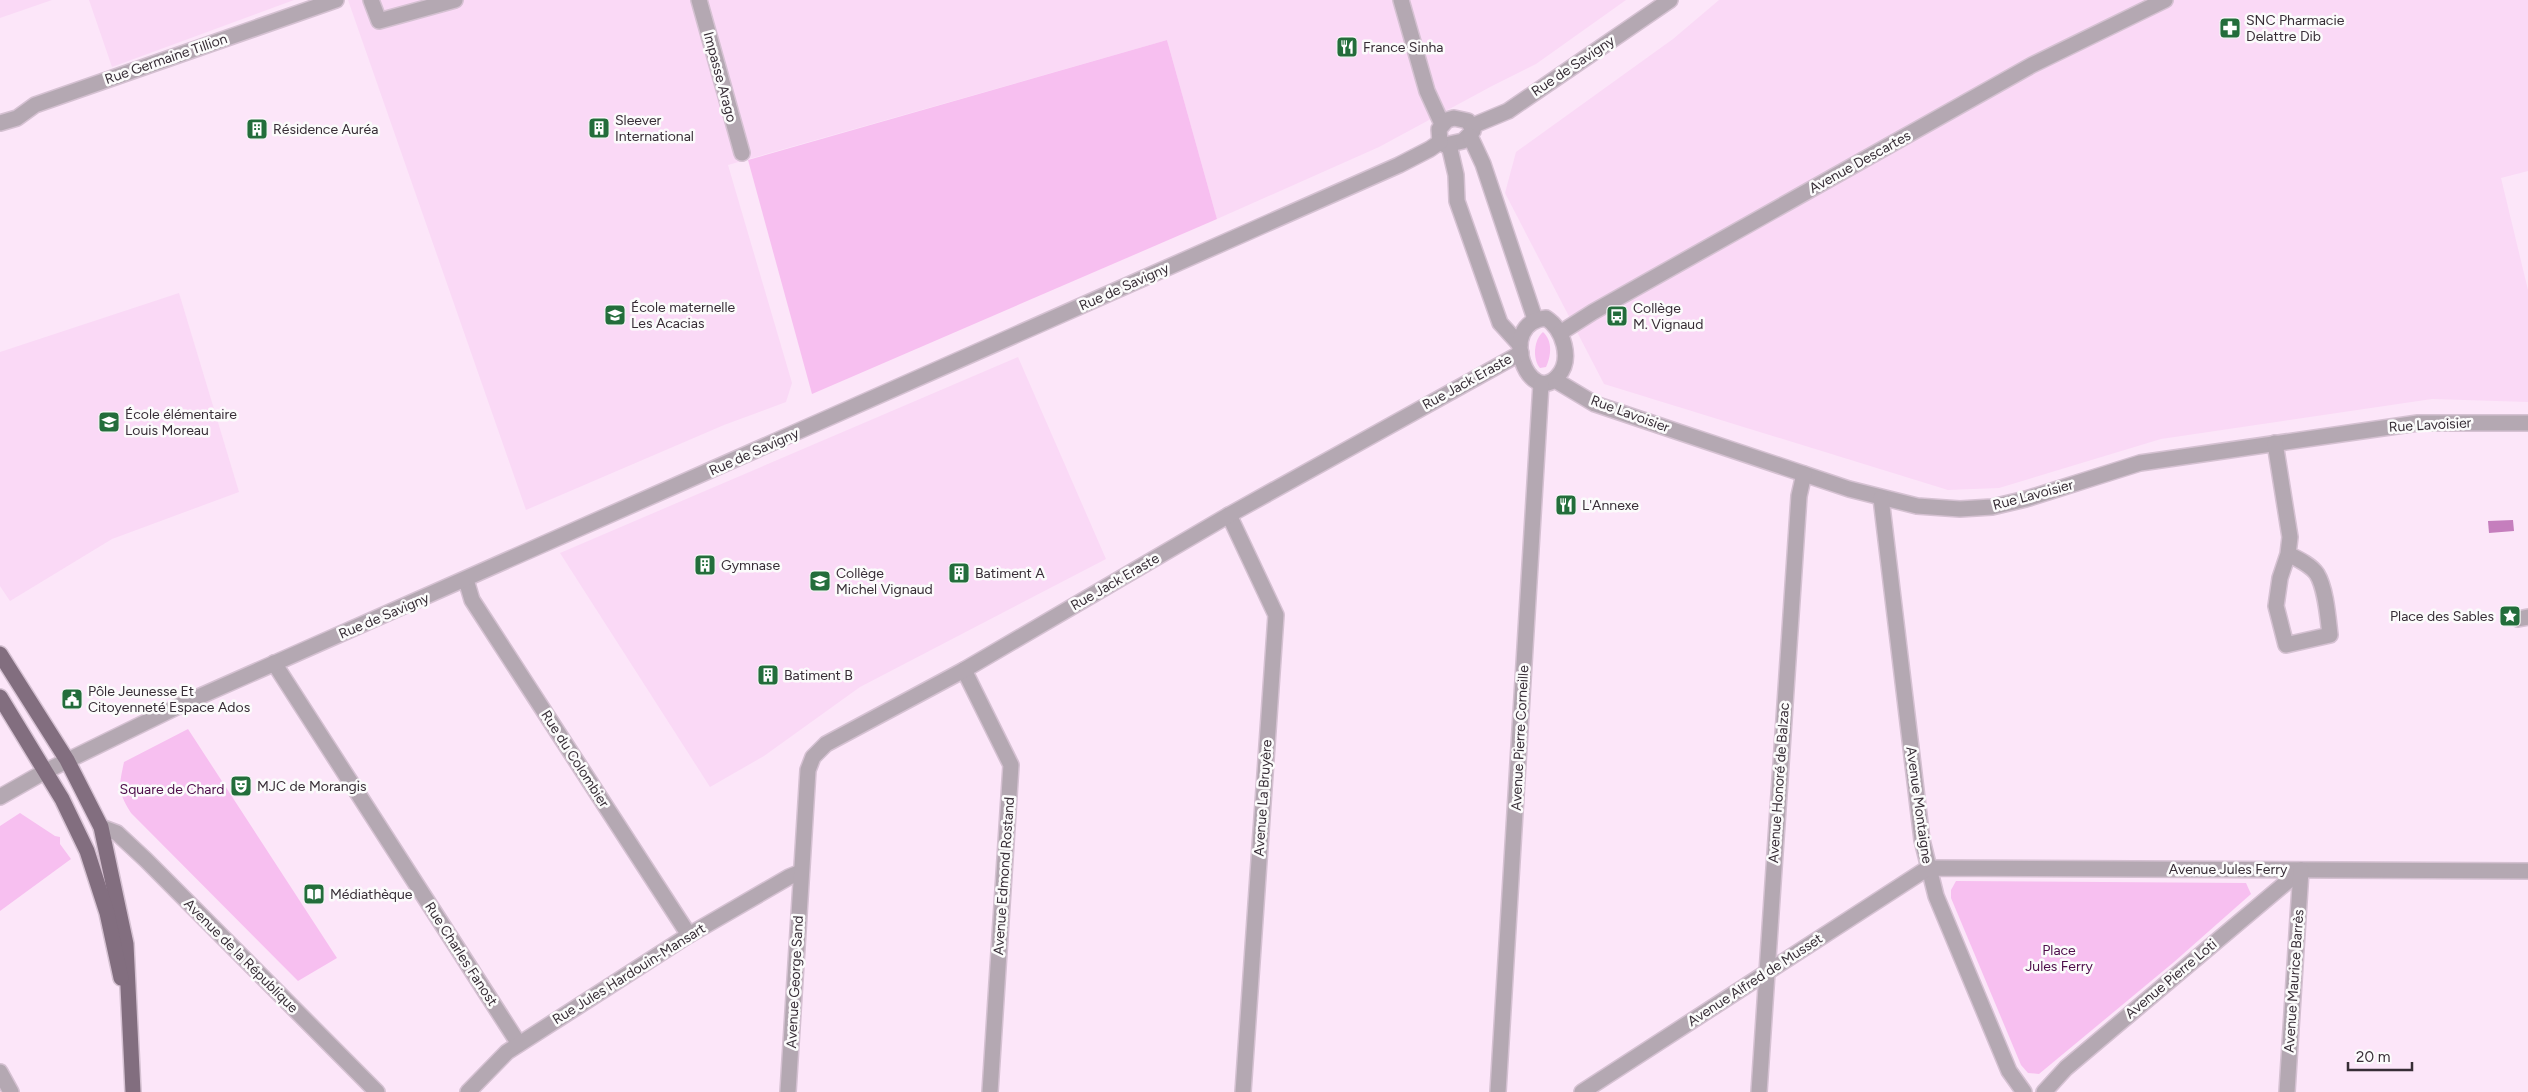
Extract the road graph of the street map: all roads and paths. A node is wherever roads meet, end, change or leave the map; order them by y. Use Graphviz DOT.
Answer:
graph roads {
  1 [pos="336,0"];
  2 [pos="371,0"];
  3 [pos="455,0"];
  4 [pos="699,0"];
  5 [pos="1401,0"];
  6 [pos="1670,0"];
  7 [pos="2165,0"];
  8 [pos="0,123"];
  9 [pos="1442,124"];
  10 [pos="1471,131"];
  11 [pos="1445,143"];
  12 [pos="742,153"];
  13 [pos="1535,320"];
  14 [pos="1560,333"];
  15 [pos="1520,349"];
  16 [pos="1548,382"];
  17 [pos="2528,423"];
  18 [pos="2275,443"];
  19 [pos="1804,474"];
  20 [pos="1881,498"];
  21 [pos="1229,515"];
  22 [pos="2288,554"];
  23 [pos="466,580"];
  24 [pos="0,654"];
  25 [pos="274,664"];
  26 [pos="964,670"];
  27 [pos="0,697"];
  28 [pos="67,760"];
  29 [pos="44,772"];
  30 [pos="0,797"];
  31 [pos="100,827"];
  32 [pos="1928,868"];
  33 [pos="2301,870"];
  34 [pos="2528,871"];
  35 [pos="801,872"];
  36 [pos="689,936"];
  37 [pos="1766,973"];
  38 [pos="131,1038"];
  39 [pos="519,1044"];
  40 [pos="0,1072"];
  41 [pos="11,1092"];
  42 [pos="133,1092"];
  43 [pos="377,1092"];
  44 [pos="468,1092"];
  45 [pos="788,1092"];
  46 [pos="990,1092"];
  47 [pos="1243,1092"];
  48 [pos="1498,1092"];
  49 [pos="1582,1092"];
  50 [pos="1759,1092"];
  51 [pos="2024,1092"];
  52 [pos="2044,1092"];
  53 [pos="2287,1092"];
  1 -- 8 [label="street, Rue Germaine Tillion"];
  2 -- 3 [label="street"];
  4 -- 12 [label="street, Impasse Arago"];
  5 -- 9 [label="street"];
  6 -- 10 [label="street, Rue de Savigny"];
  7 -- 14 [label="street, Avenue Descartes"];
  9 -- 10 [label="street"];
  9 -- 11 [label="street"];
  10 -- 11 [label="street, Rue de Savigny"];
  10 -- 13 [label="street"];
  11 -- 15 [label="street"];
  11 -- 23 [label="street, Rue de Savigny"];
  13 -- 14 [label="street"];
  13 -- 15 [label="street"];
  14 -- 16 [label="street"];
  15 -- 16 [label="street"];
  15 -- 21 [label="street, Rue Jack Eraste"];
  16 -- 19 [label="street, Rue Lavoisier"];
  16 -- 48 [label="street, Avenue Pierre Corneille"];
  17 -- 18 [label="street, Rue Lavoisier"];
  18 -- 20 [label="street, Rue Lavoisier"];
  18 -- 22 [label="street"];
  19 -- 20 [label="street, Rue Lavoisier"];
  19 -- 37 [label="street, Avenue Honoré de Balzac"];
  20 -- 32 [label="street, Avenue Montaigne"];
  21 -- 26 [label="street, Rue Jack Eraste"];
  21 -- 47 [label="street, Avenue La Bruyère"];
  22 -- 22 [label="street"];
  23 -- 25 [label="street, Rue de Savigny"];
  23 -- 36 [label="street, Rue du Colombier"];
  24 -- 28 [label="main road"];
  25 -- 28 [label="street, Rue de Savigny"];
  25 -- 39 [label="street, Rue Charles Fanost"];
  26 -- 35 [label="street, Rue Jack Eraste"];
  26 -- 46 [label="street, Avenue Edmond Rostand"];
  27 -- 29 [label="main road"];
  28 -- 29 [label="street, Rue de Savigny"];
  28 -- 31 [label="main road"];
  29 -- 30 [label="street"];
  29 -- 38 [label="main road"];
  31 -- 38 [label="main road"];
  31 -- 43 [label="street, Avenue de la République"];
  32 -- 33 [label="street, Avenue Jules Ferry"];
  32 -- 37 [label="street, Avenue Alfred de Musset"];
  32 -- 51 [label="street, Avenue Montaigne"];
  33 -- 34 [label="street, Avenue Jules Ferry"];
  33 -- 52 [label="street, Avenue Pierre Loti"];
  33 -- 53 [label="street, Avenue Maurice Barrès"];
  35 -- 36 [label="street, Rue Jules Hardouin-Mansart"];
  35 -- 45 [label="street, Avenue George Sand"];
  36 -- 39 [label="street, Rue Jules Hardouin-Mansart"];
  37 -- 49 [label="street, Avenue Alfred de Musset"];
  37 -- 50 [label="street, Avenue Honoré de Balzac"];
  38 -- 42 [label="main road"];
  39 -- 44 [label="street, Rue Jules Hardouin-Mansart"];
  40 -- 41 [label="street"];
}
